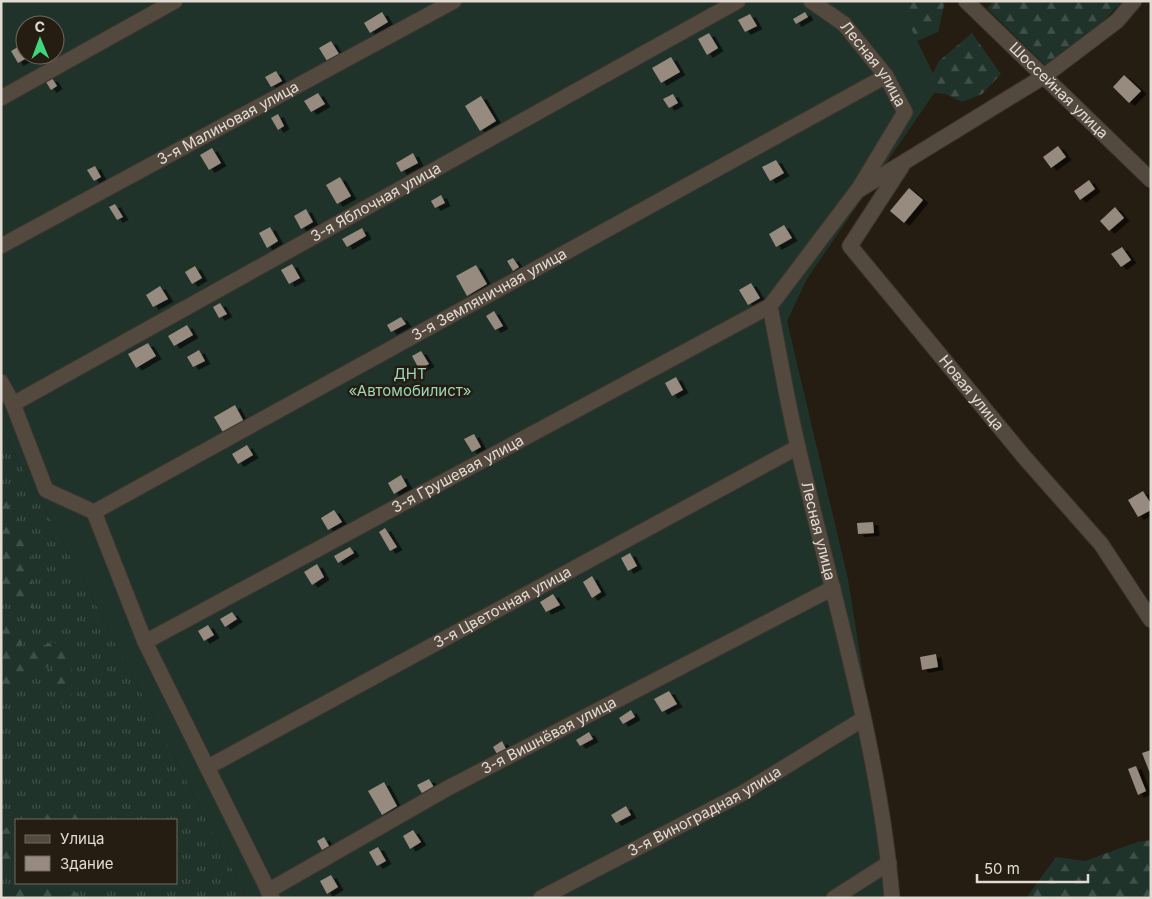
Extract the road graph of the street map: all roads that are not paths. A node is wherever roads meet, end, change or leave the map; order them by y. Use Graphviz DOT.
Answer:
graph roads {
  1 [pos="175,1"];
  2 [pos="454,1"];
  3 [pos="738,1"];
  4 [pos="811,1"];
  5 [pos="966,1"];
  6 [pos="1134,1"];
  7 [pos="886,76"];
  8 [pos="1043,77"];
  9 [pos="1,98"];
  10 [pos="904,163"];
  11 [pos="1151,180"];
  12 [pos="857,191"];
  13 [pos="1,246"];
  14 [pos="770,306"];
  15 [pos="1,382"];
  16 [pos="13,404"];
  17 [pos="798,447"];
  18 [pos="94,512"];
  19 [pos="833,588"];
  20 [pos="1151,620"];
  21 [pos="145,642"];
  22 [pos="863,719"];
  23 [pos="208,767"];
  24 [pos="889,863"];
  25 [pos="270,894"];
  26 [pos="541,898"];
  27 [pos="834,898"];
  28 [pos="892,898"];
  1 -- 9 [label="street"];
  2 -- 13 [label="street, 3-я Малиновая улица"];
  3 -- 16 [label="street, 3-я Яблочная улица"];
  4 -- 7 [label="street, Лесная улица"];
  5 -- 8 [label="street, Шоссейная улица"];
  6 -- 8 [label="street, Лесная улица"];
  7 -- 12 [label="street, Лесная улица"];
  7 -- 18 [label="street, 3-я Земляничная улица"];
  8 -- 10 [label="street, Лесная улица"];
  8 -- 11 [label="street, Шоссейная улица"];
  10 -- 12 [label="street, Лесная улица"];
  10 -- 20 [label="street, Новая улица"];
  12 -- 14 [label="street, Лесная улица"];
  14 -- 17 [label="street, Лесная улица"];
  14 -- 21 [label="street, 3-я Грушевая улица"];
  15 -- 16 [label="street"];
  16 -- 18 [label="street"];
  17 -- 19 [label="street, Лесная улица"];
  17 -- 23 [label="street, 3-я Цветочная улица"];
  18 -- 21 [label="street"];
  19 -- 22 [label="street, Лесная улица"];
  19 -- 25 [label="street, 3-я Вишнёвая улица"];
  21 -- 23 [label="street"];
  22 -- 24 [label="street, Лесная улица"];
  22 -- 26 [label="street, 3-я Виноградная улица"];
  23 -- 25 [label="street"];
  24 -- 27 [label="street"];
  24 -- 28 [label="street, Лесная улица"];
}
